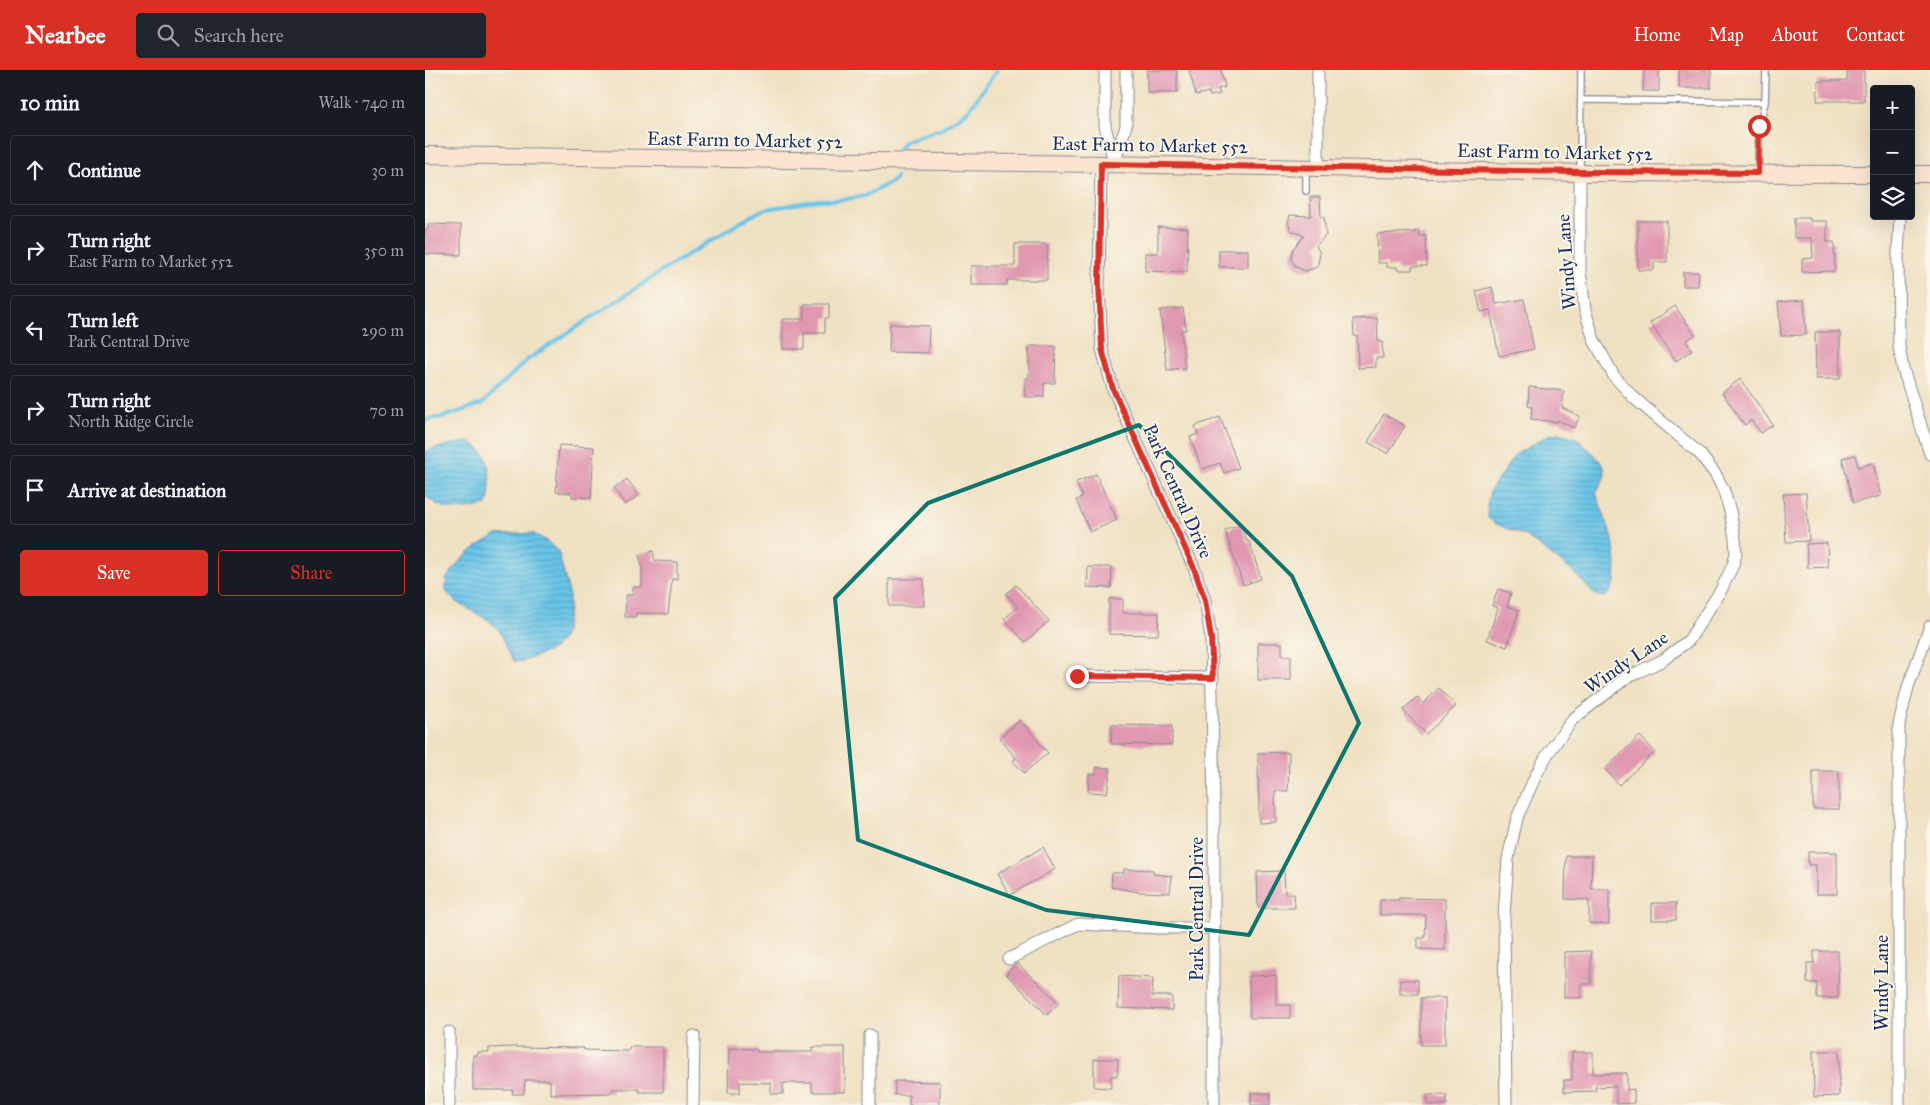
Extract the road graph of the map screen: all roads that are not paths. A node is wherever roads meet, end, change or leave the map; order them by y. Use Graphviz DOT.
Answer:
graph roads {
  1 [pos="1105,70"];
  2 [pos="1126,70"];
  3 [pos="1318,70"];
  4 [pos="1581,70"];
  5 [pos="1765,70"];
  6 [pos="1581,100"];
  7 [pos="1765,102"];
  8 [pos="425,155"];
  9 [pos="1108,164"];
  10 [pos="1312,168"];
  11 [pos="1580,172"];
  12 [pos="1758,173"];
  13 [pos="1870,174"];
  14 [pos="1915,174"];
  15 [pos="1930,174"];
  16 [pos="1306,190"];
  17 [pos="1900,220"];
  18 [pos="1930,454"];
  19 [pos="1930,626"];
  20 [pos="1077,676"];
  21 [pos="1213,678"];
  22 [pos="1214,928"];
  23 [pos="1009,960"];
  24 [pos="449,1032"];
  25 [pos="870,1035"];
  26 [pos="693,1036"];
  27 [pos="449,1105"];
  28 [pos="693,1105"];
  29 [pos="870,1105"];
  30 [pos="1214,1105"];
  31 [pos="1506,1105"];
  32 [pos="1899,1105"];
  1 -- 9 [label="street"];
  2 -- 9 [label="street"];
  3 -- 10 [label="street"];
  4 -- 6 [label="lane"];
  5 -- 7 [label="lane"];
  6 -- 7 [label="lane"];
  6 -- 11 [label="lane"];
  7 -- 12 [label="lane"];
  8 -- 9 [label="main road, East Farm to Market 552"];
  9 -- 10 [label="main road, East Farm to Market 552"];
  9 -- 21 [label="street, Park Central Drive"];
  10 -- 11 [label="main road, East Farm to Market 552"];
  10 -- 16 [label="lane"];
  11 -- 12 [label="main road, East Farm to Market 552"];
  11 -- 31 [label="street, Windy Lane"];
  12 -- 13 [label="main road, East Farm to Market 552"];
  14 -- 15 [label="main road"];
  17 -- 18 [label="street"];
  19 -- 32 [label="street, Windy Lane"];
  20 -- 21 [label="street"];
  21 -- 22 [label="street, Park Central Drive"];
  22 -- 23 [label="street"];
  22 -- 30 [label="street, Park Central Drive"];
  24 -- 27 [label="street"];
  25 -- 29 [label="street"];
  26 -- 28 [label="street"];
}
